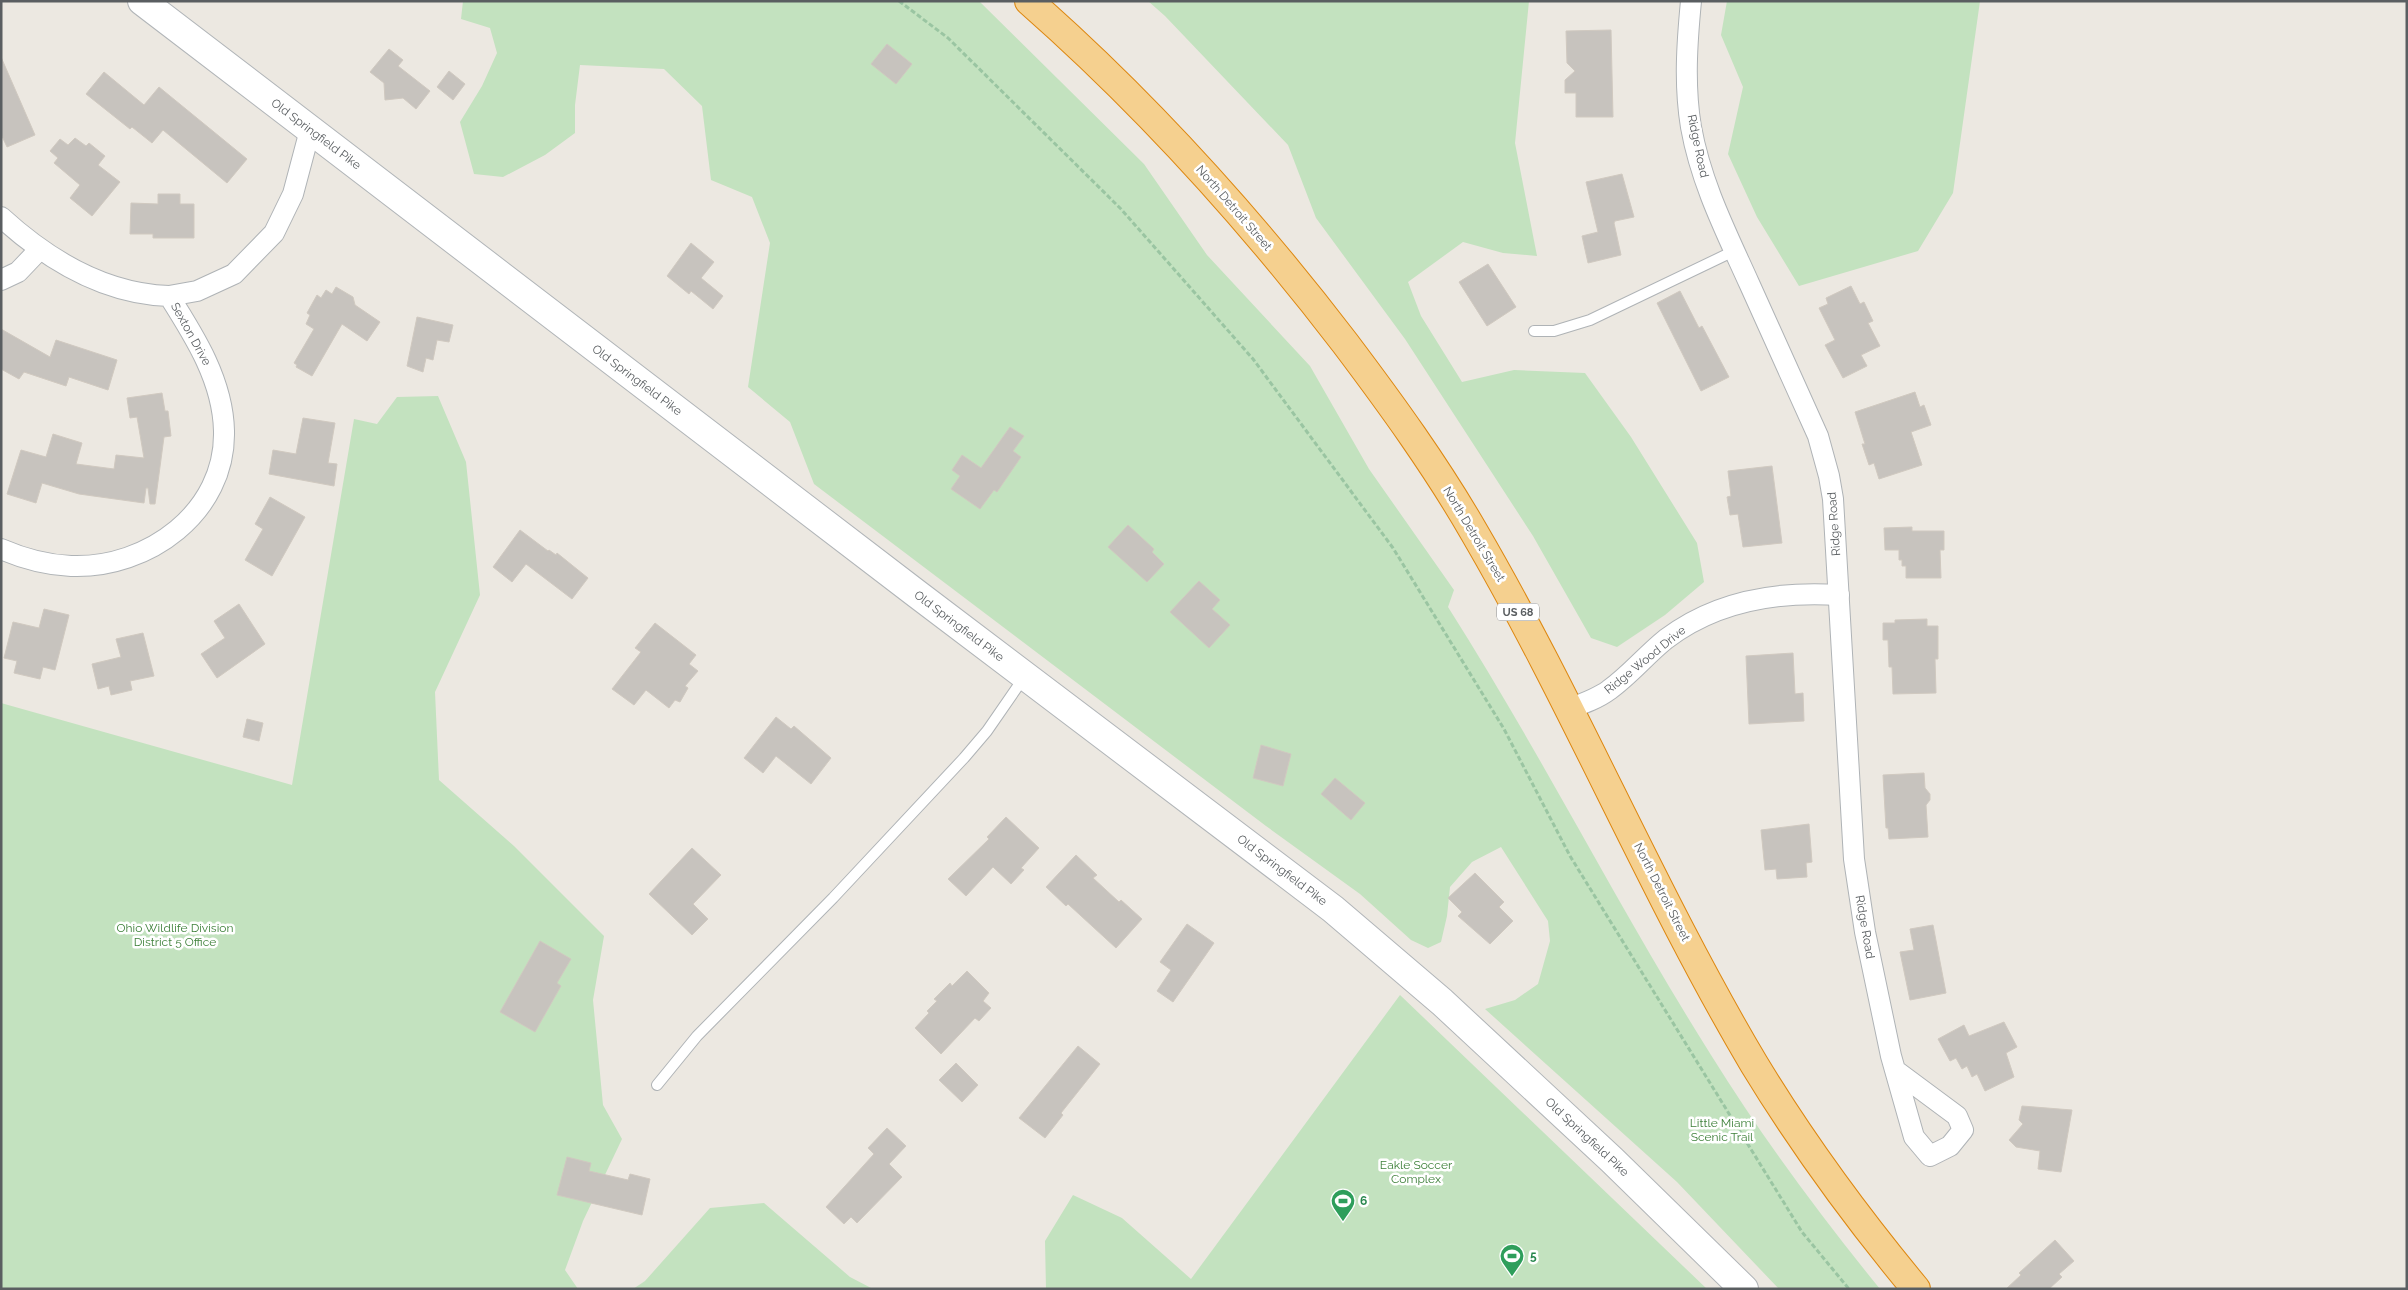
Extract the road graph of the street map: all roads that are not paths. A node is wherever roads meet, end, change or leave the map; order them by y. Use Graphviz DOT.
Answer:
graph roads {
  1 [pos="142,1"];
  2 [pos="1029,1"];
  3 [pos="1690,1"];
  4 [pos="310,130"];
  5 [pos="1,217"];
  6 [pos="39,250"];
  7 [pos="1734,251"];
  8 [pos="1,280"];
  9 [pos="169,296"];
  10 [pos="1534,331"];
  11 [pos="1,549"];
  12 [pos="1839,595"];
  13 [pos="1025,676"];
  14 [pos="1568,709"];
  15 [pos="1895,1070"];
  16 [pos="657,1085"];
  17 [pos="1744,1289"];
  18 [pos="1916,1289"];
  1 -- 4 [label="street, Old Springfield Pike"];
  2 -- 14 [label="highway, North Detroit Street / US 68"];
  3 -- 7 [label="street, Ridge Road"];
  4 -- 9 [label="street, Sexton Drive"];
  4 -- 13 [label="street, Old Springfield Pike"];
  5 -- 6 [label="street, Sexton Drive"];
  6 -- 8 [label="street"];
  6 -- 9 [label="street, Sexton Drive"];
  7 -- 10 [label="lane"];
  7 -- 12 [label="street, Ridge Road"];
  9 -- 11 [label="street, Sexton Drive"];
  12 -- 14 [label="street, Ridge Wood Drive"];
  12 -- 15 [label="street, Ridge Road"];
  13 -- 16 [label="lane"];
  13 -- 17 [label="street, Old Springfield Pike"];
  14 -- 18 [label="highway, North Detroit Street / US 68"];
}
